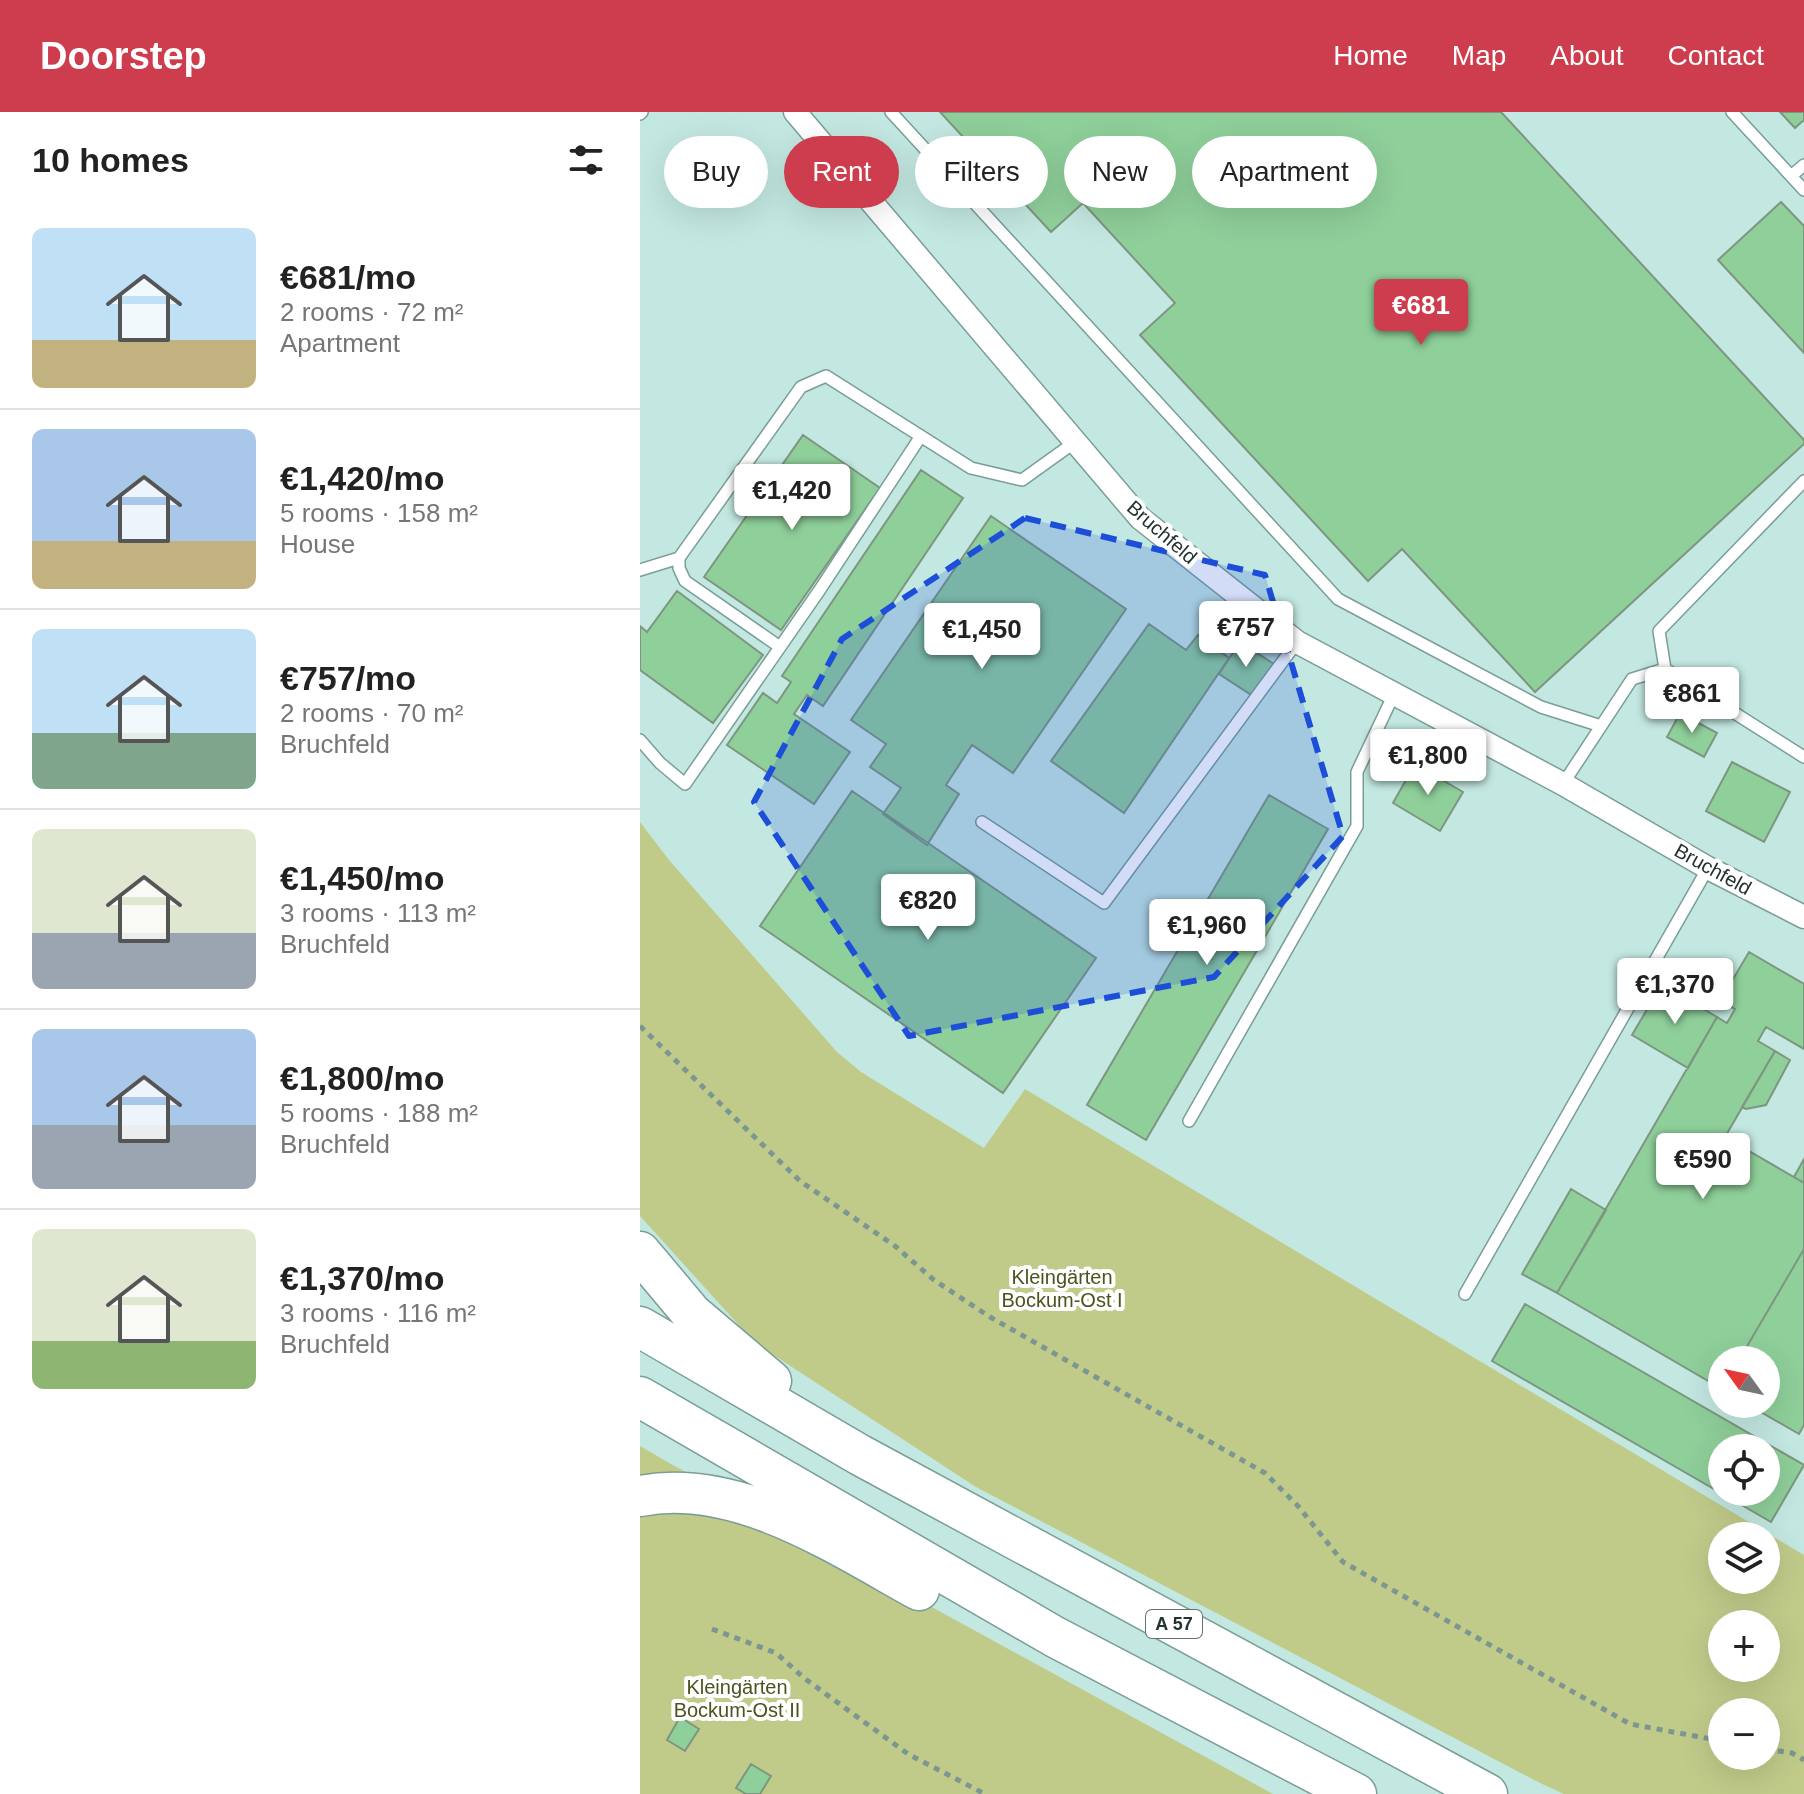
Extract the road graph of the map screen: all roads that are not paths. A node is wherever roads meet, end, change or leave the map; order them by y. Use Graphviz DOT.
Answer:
graph roads {
  1 [pos="795,112"];
  2 [pos="891,112"];
  3 [pos="1732,112"];
  4 [pos="1804,165"];
  5 [pos="1791,176"];
  6 [pos="1804,190"];
  7 [pos="921,436"];
  8 [pos="1075,442"];
  9 [pos="1804,481"];
  10 [pos="679,558"];
  11 [pos="640,570"];
  12 [pos="1297,642"];
  13 [pos="780,647"];
  14 [pos="1665,669"];
  15 [pos="1394,694"];
  16 [pos="1601,726"];
  17 [pos="640,740"];
  18 [pos="1804,757"];
  19 [pos="1563,784"];
  20 [pos="982,822"];
  21 [pos="1708,868"];
  22 [pos="1804,917"];
  23 [pos="1189,1121"];
  24 [pos="640,1252"];
  25 [pos="1465,1294"];
  26 [pos="640,1327"];
  27 [pos="640,1397"];
  28 [pos="860,1455"];
  29 [pos="640,1496"];
  30 [pos="1055,1637"];
  31 [pos="1356,1794"];
  32 [pos="1487,1794"];
  1 -- 8 [label="street, Bruchfeld"];
  2 -- 16 [label="lane"];
  3 -- 5 [label="lane"];
  4 -- 5 [label="lane"];
  5 -- 6 [label="lane"];
  7 -- 8 [label="lane"];
  7 -- 10 [label="lane"];
  7 -- 13 [label="lane"];
  8 -- 12 [label="street, Bruchfeld"];
  9 -- 14 [label="lane"];
  10 -- 11 [label="lane"];
  10 -- 13 [label="lane"];
  12 -- 15 [label="street, Bruchfeld"];
  12 -- 20 [label="lane"];
  13 -- 17 [label="lane"];
  14 -- 16 [label="lane"];
  14 -- 18 [label="lane"];
  15 -- 19 [label="street, Bruchfeld"];
  15 -- 23 [label="lane"];
  16 -- 19 [label="lane"];
  19 -- 21 [label="street, Bruchfeld"];
  21 -- 22 [label="street, Bruchfeld"];
  21 -- 25 [label="lane"];
  24 -- 28 [label="highway"];
  26 -- 28 [label="highway, A 57"];
  27 -- 30 [label="highway"];
  28 -- 32 [label="highway, A 57"];
  29 -- 30 [label="highway"];
  30 -- 31 [label="highway"];
}
